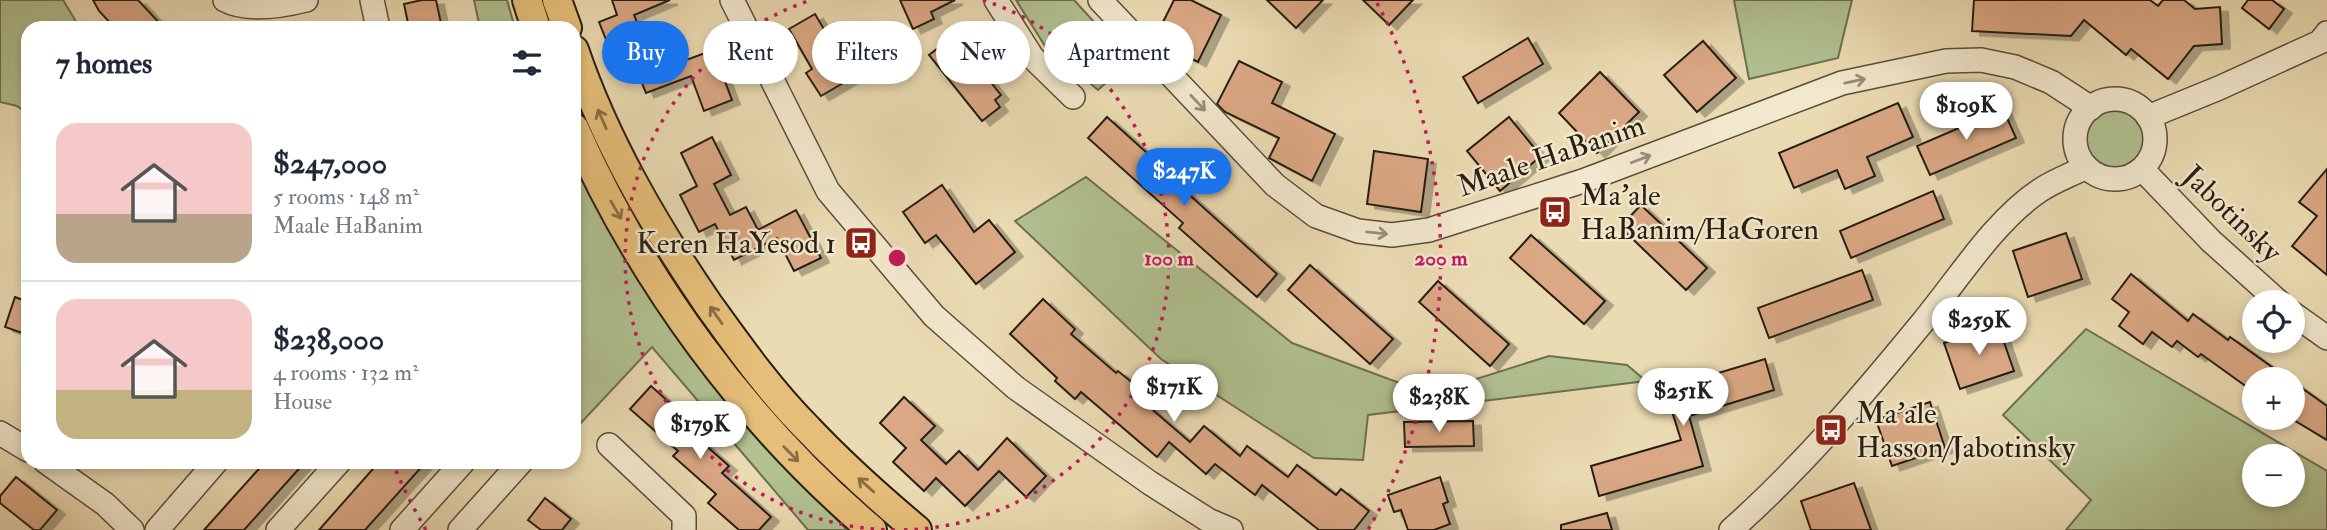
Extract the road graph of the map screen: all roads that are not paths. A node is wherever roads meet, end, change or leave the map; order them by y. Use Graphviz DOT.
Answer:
graph roads {
  1 [pos="225,0"];
  2 [pos="306,0"];
  3 [pos="372,0"];
  4 [pos="527,0"];
  5 [pos="557,0"];
  6 [pos="732,0"];
  7 [pos="996,0"];
  8 [pos="1100,0"];
  9 [pos="376,21"];
  10 [pos="534,21"];
  11 [pos="564,21"];
  12 [pos="2327,33"];
  13 [pos="581,67"];
  14 [pos="1073,97"];
  15 [pos="2091,108"];
  16 [pos="2148,117"];
  17 [pos="581,143"];
  18 [pos="2086,167"];
  19 [pos="2142,169"];
  20 [pos="2266,290"];
  21 [pos="2305,322"];
  22 [pos="2327,338"];
  23 [pos="0,433"];
  24 [pos="609,445"];
  25 [pos="21,446"];
  26 [pos="56,469"];
  27 [pos="210,469"];
  28 [pos="333,469"];
  29 [pos="457,469"];
  30 [pos="515,469"];
  31 [pos="132,530"];
  32 [pos="157,530"];
  33 [pos="278,530"];
  34 [pos="402,530"];
  35 [pos="460,530"];
  36 [pos="684,530"];
  37 [pos="872,530"];
  38 [pos="918,530"];
  39 [pos="1231,530"];
  40 [pos="1731,530"];
  1 -- 2 [label="street"];
  3 -- 9 [label="street"];
  4 -- 10 [label="main road"];
  5 -- 11 [label="main road"];
  6 -- 39 [label="street"];
  7 -- 14 [label="street"];
  8 -- 15 [label="street, Maale HaBanim, one-way"];
  12 -- 16 [label="street"];
  38 -- 13 [label="main road, one-way"];
  15 -- 16 [label="street"];
  15 -- 18 [label="street"];
  16 -- 19 [label="street"];
  17 -- 37 [label="main road, one-way"];
  18 -- 19 [label="street"];
  18 -- 40 [label="street"];
  19 -- 20 [label="street, Jabotinsky"];
  21 -- 22 [label="street"];
  23 -- 25 [label="street"];
  24 -- 36 [label="street"];
  26 -- 31 [label="street"];
  27 -- 32 [label="street"];
  28 -- 33 [label="street"];
  29 -- 34 [label="street"];
  30 -- 35 [label="street"];
}
